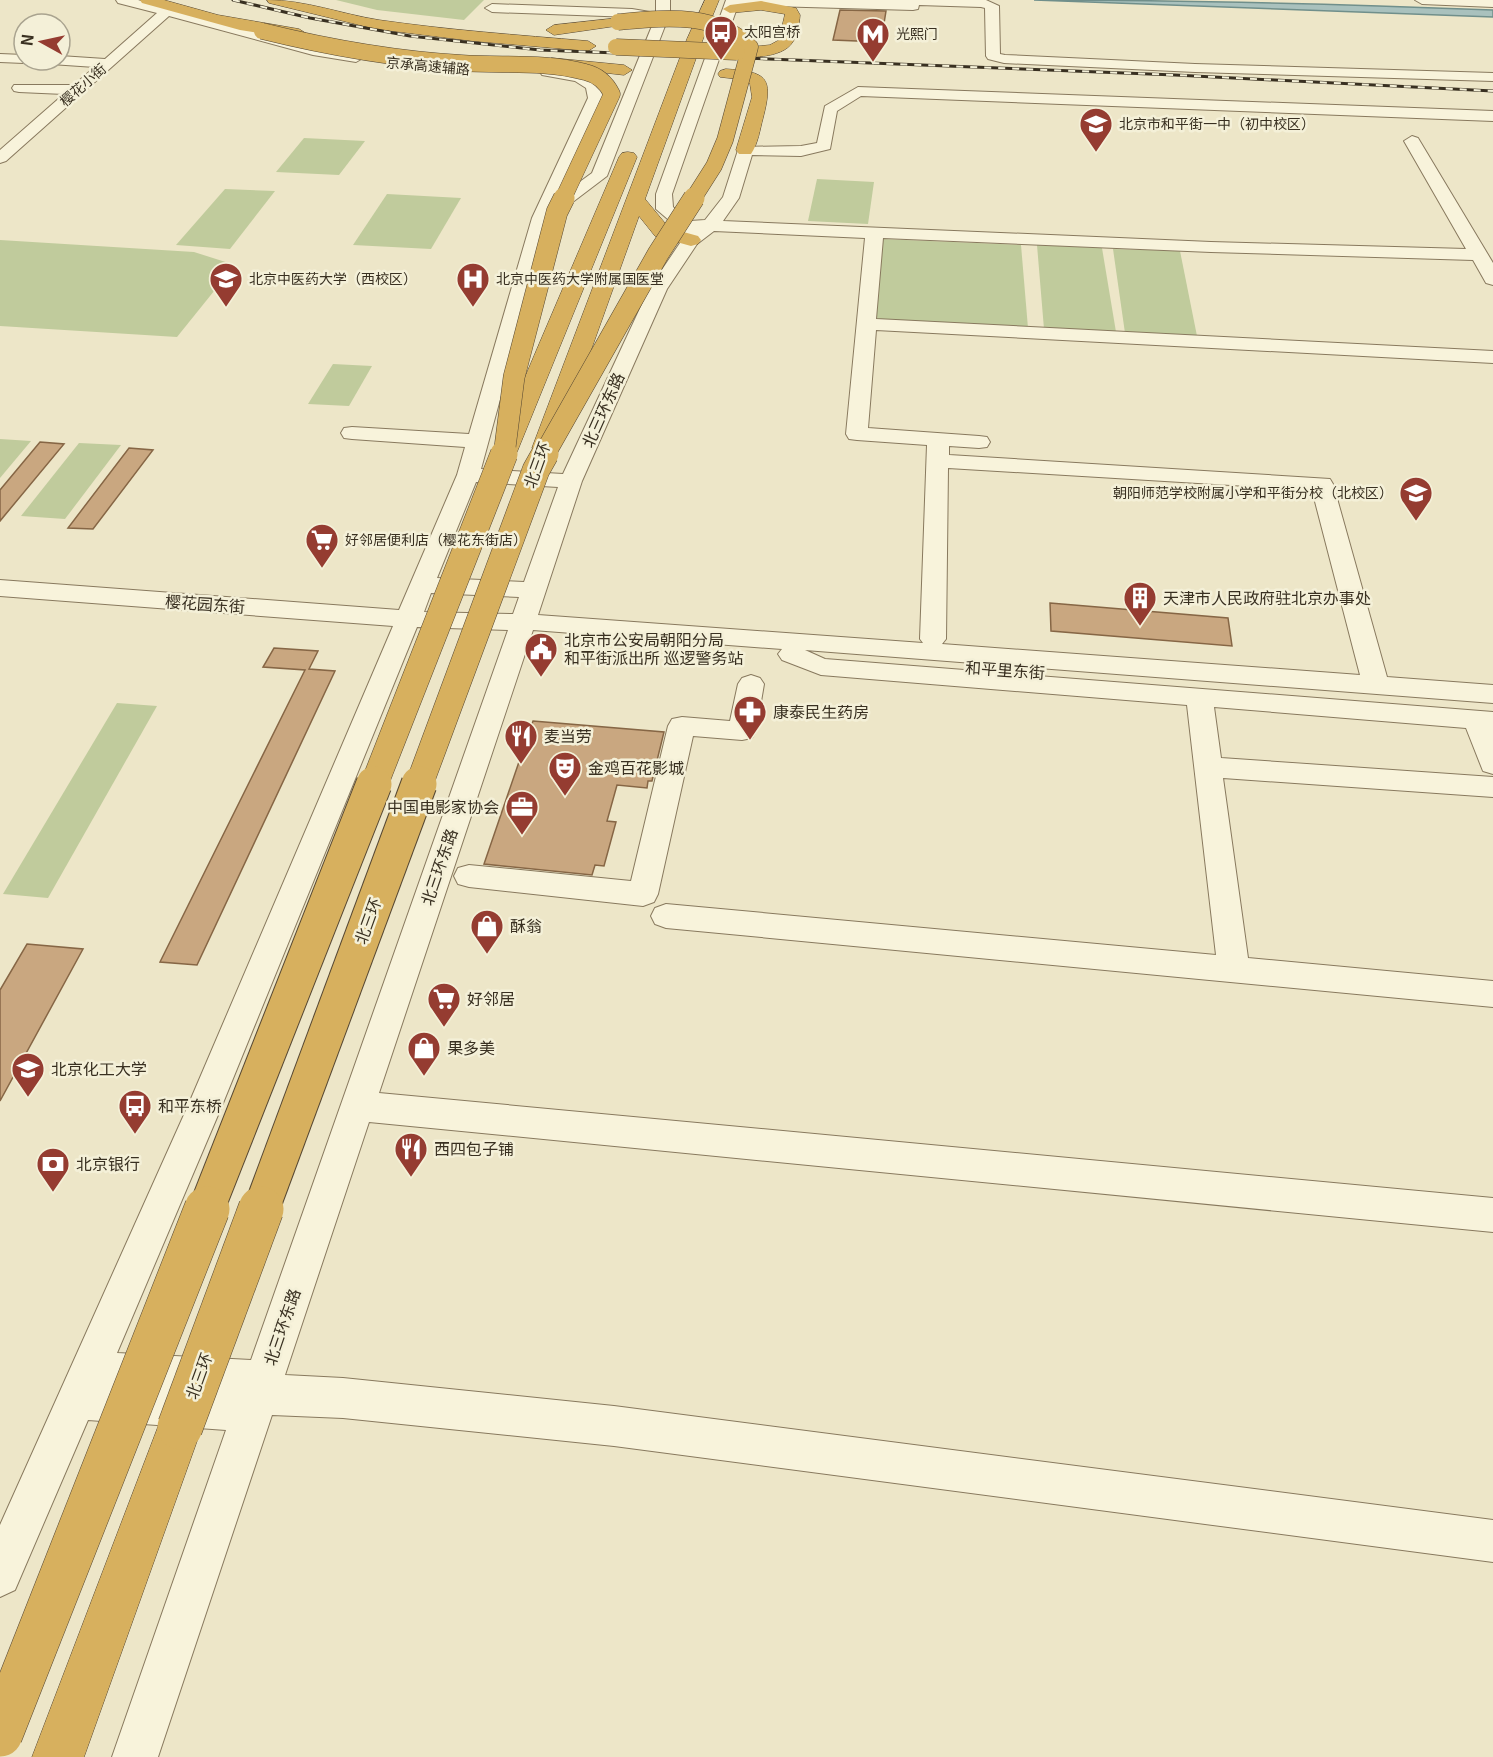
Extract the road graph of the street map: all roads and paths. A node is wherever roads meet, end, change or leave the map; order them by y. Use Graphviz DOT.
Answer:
graph roads {
  1 [pos="123,0"];
  2 [pos="136,0"];
  3 [pos="274,0"];
  4 [pos="314,0"];
  5 [pos="647,0"];
  6 [pos="665,0"];
  7 [pos="691,0"];
  8 [pos="712,0"];
  9 [pos="892,0"];
  10 [pos="1422,0"];
  11 [pos="732,3"];
  12 [pos="1493,3"];
  13 [pos="156,7"];
  14 [pos="492,8"];
  15 [pos="993,9"];
  16 [pos="610,11"];
  17 [pos="218,19"];
  18 [pos="657,22"];
  19 [pos="72,61"];
  20 [pos="108,63"];
  21 [pos="668,73"];
  22 [pos="1493,78"];
  23 [pos="19,88"];
  24 [pos="76,90"];
  25 [pos="1493,116"];
  26 [pos="636,137"];
  27 [pos="1412,141"];
  28 [pos="745,150"];
  29 [pos="0,158"];
  30 [pos="599,176"];
  31 [pos="636,200"];
  32 [pos="541,218"];
  33 [pos="710,226"];
  34 [pos="688,232"];
  35 [pos="874,234"];
  36 [pos="593,244"];
  37 [pos="1479,255"];
  38 [pos="1493,279"];
  39 [pos="866,324"];
  40 [pos="1493,357"];
  41 [pos="352,433"];
  42 [pos="996,444"];
  43 [pos="491,446"];
  44 [pos="1064,448"];
  45 [pos="938,450"];
  46 [pos="1110,451"];
  47 [pos="536,470"];
  48 [pos="468,474"];
  49 [pos="571,481"];
  50 [pos="423,585"];
  51 [pos="0,588"];
  52 [pos="533,590"];
  53 [pos="409,619"];
  54 [pos="520,627"];
  55 [pos="933,639"];
  56 [pos="791,654"];
  57 [pos="751,684"];
  58 [pos="1376,685"];
  59 [pos="1493,694"];
  60 [pos="1199,697"];
  61 [pos="1487,715"];
  62 [pos="1493,764"];
  63 [pos="1209,767"];
  64 [pos="1493,787"];
  65 [pos="469,876"];
  66 [pos="666,916"];
  67 [pos="1234,969"];
  68 [pos="1493,994"];
  69 [pos="358,1106"];
  70 [pos="1493,1215"];
  71 [pos="82,1385"];
  72 [pos="259,1395"];
  73 [pos="1493,1541"];
  74 [pos="0,1575"];
  75 [pos="0,1734"];
  76 [pos="58,1757"];
  77 [pos="135,1757"];
  1 -- 13 [label="street, 京承高速辅路"];
  2 -- 13 [label="highway"];
  3 -- 11 [label="highway, bridge"];
  4 -- 16 [label="highway"];
  5 -- 18 [label="street"];
  6 -- 16 [label="highway, bridge"];
  6 -- 18 [label="street"];
  7 -- 21 [label="highway"];
  8 -- 21 [label="highway"];
  9 -- 15 [label="street"];
  10 -- 12 [label="street"];
  11 -- 15 [label="street"];
  11 -- 34 [label="street"];
  13 -- 17 [label="highway"];
  13 -- 20 [label="street, 樱花小街"];
  13 -- 32 [label="street, 京承高速辅路"];
  14 -- 16 [label="street"];
  15 -- 22 [label="street"];
  16 -- 18 [label="street"];
  16 -- 47 [label="highway, bridge"];
  17 -- 21 [label="highway"];
  17 -- 43 [label="highway, bridge"];
  18 -- 30 [label="street"];
  19 -- 20 [label="street"];
  20 -- 24 [label="street, 樱花小街"];
  21 -- 28 [label="highway"];
  21 -- 31 [label="highway, 北三环"];
  23 -- 24 [label="street"];
  24 -- 29 [label="street, 樱花小街"];
  25 -- 28 [label="street"];
  26 -- 36 [label="highway, 北三环"];
  27 -- 37 [label="street"];
  28 -- 33 [label="street, 北三环东路"];
  30 -- 32 [label="street"];
  30 -- 36 [label="highway"];
  31 -- 34 [label="highway"];
  31 -- 47 [label="highway, 北三环"];
  32 -- 43 [label="street"];
  33 -- 34 [label="street, 北三环东路"];
  33 -- 35 [label="street"];
  34 -- 49 [label="street, 北三环东路"];
  35 -- 37 [label="street"];
  35 -- 39 [label="street"];
  36 -- 43 [label="highway, 北三环"];
  37 -- 38 [label="street"];
  39 -- 40 [label="street"];
  39 -- 45 [label="street"];
  41 -- 43 [label="street"];
  42 -- 45 [label="street"];
  43 -- 48 [label="street"];
  43 -- 75 [label="highway, 北三环, bridge"];
  44 -- 46 [label="street"];
  45 -- 55 [label="street"];
  45 -- 58 [label="street"];
  47 -- 76 [label="highway, 北三环, bridge"];
  48 -- 49 [label="street"];
  48 -- 50 [label="street"];
  49 -- 52 [label="street, 北三环东路"];
  50 -- 52 [label="street"];
  50 -- 53 [label="street"];
  51 -- 53 [label="street, 樱花园东街"];
  52 -- 54 [label="street, 北三环东路"];
  53 -- 54 [label="street, 樱花园东街"];
  53 -- 71 [label="street"];
  54 -- 56 [label="street, 和平里东街"];
  54 -- 58 [label="street, 和平里东街"];
  54 -- 69 [label="street, 北三环东路"];
  56 -- 60 [label="street"];
  56 -- 61 [label="street, 和平里东街"];
  57 -- 65 [label="street"];
  58 -- 59 [label="street, 和平里东街"];
  60 -- 61 [label="street"];
  60 -- 63 [label="street"];
  61 -- 62 [label="street"];
  63 -- 64 [label="street"];
  63 -- 67 [label="street"];
  66 -- 67 [label="street"];
  67 -- 68 [label="street"];
  69 -- 70 [label="street"];
  69 -- 72 [label="street, 北三环东路"];
  71 -- 72 [label="street"];
  71 -- 74 [label="street"];
  72 -- 73 [label="street"];
  72 -- 77 [label="street, 北三环东路"];
}
